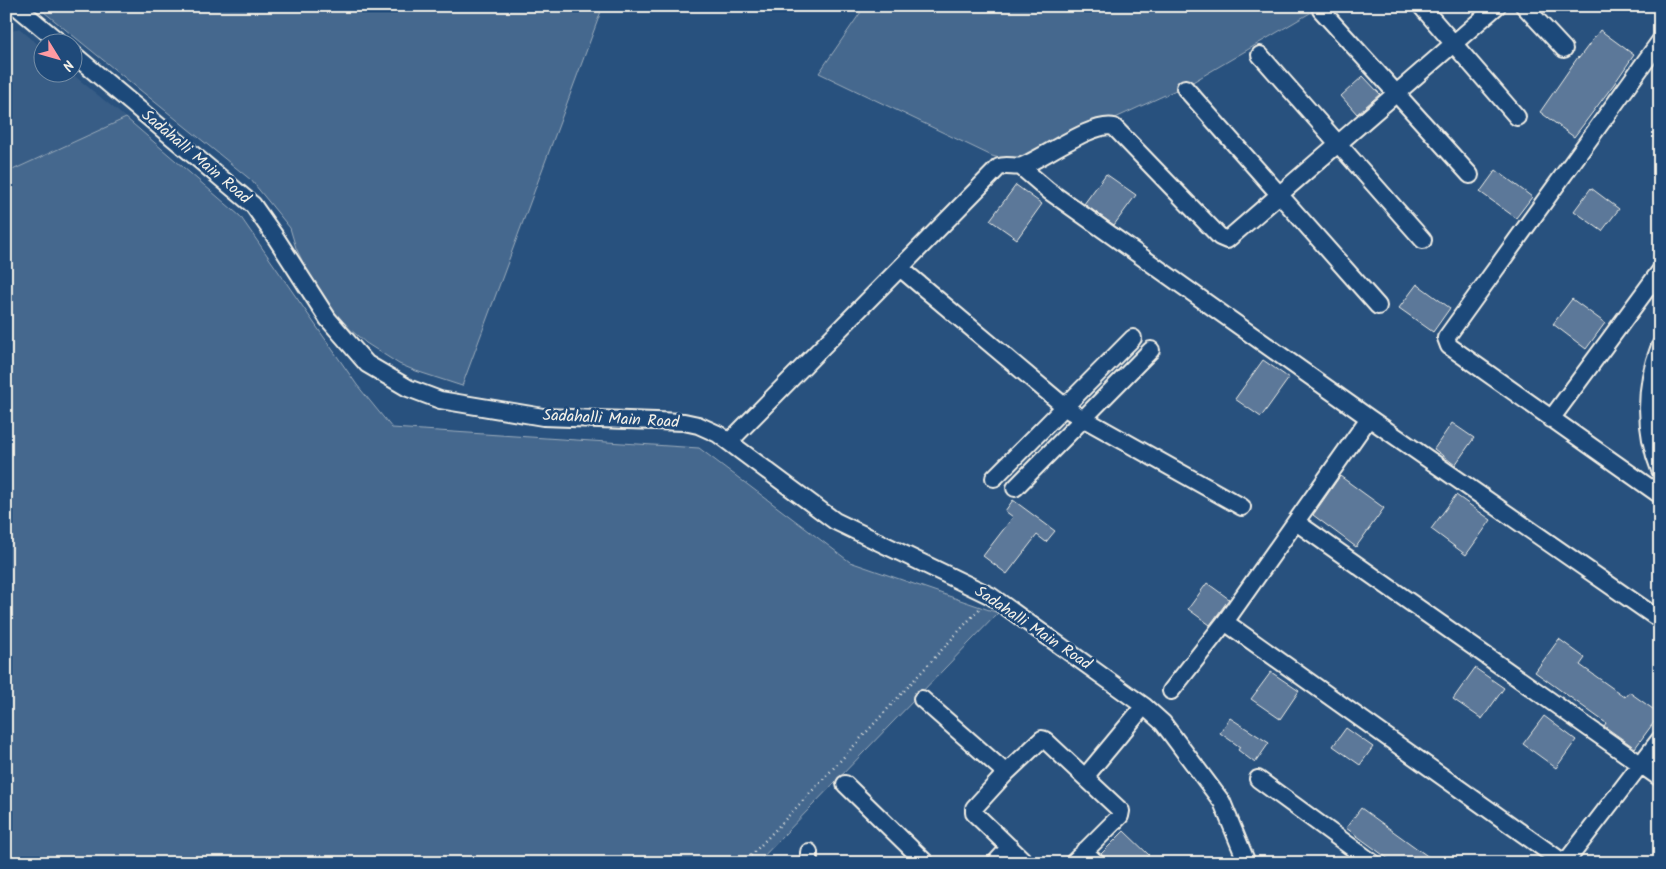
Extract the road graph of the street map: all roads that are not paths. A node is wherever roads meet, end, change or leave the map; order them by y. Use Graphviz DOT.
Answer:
graph roads {
  1 [pos="16,6"];
  2 [pos="1421,6"];
  3 [pos="1497,6"];
  4 [pos="1524,6"];
  5 [pos="1321,10"];
  6 [pos="47,32"];
  7 [pos="1660,41"];
  8 [pos="1455,43"];
  9 [pos="1564,49"];
  10 [pos="1260,55"];
  11 [pos="82,62"];
  12 [pos="1185,88"];
  13 [pos="1396,94"];
  14 [pos="1517,117"];
  15 [pos="1339,144"];
  16 [pos="1021,167"];
  17 [pos="1470,175"];
  18 [pos="1280,196"];
  19 [pos="1423,240"];
  20 [pos="900,268"];
  21 [pos="1660,271"];
  22 [pos="1378,306"];
  23 [pos="1133,338"];
  24 [pos="1660,346"];
  25 [pos="1152,350"];
  26 [pos="1065,406"];
  27 [pos="1084,418"];
  28 [pos="1369,418"];
  29 [pos="1551,419"];
  30 [pos="729,442"];
  31 [pos="1660,470"];
  32 [pos="994,478"];
  33 [pos="1016,488"];
  34 [pos="1660,495"];
  35 [pos="1242,507"];
  36 [pos="1296,522"];
  37 [pos="1660,620"];
  38 [pos="1225,622"];
  39 [pos="1171,691"];
  40 [pos="922,699"];
  41 [pos="1144,706"];
  42 [pos="1660,739"];
  43 [pos="1640,764"];
  44 [pos="1006,773"];
  45 [pos="1084,777"];
  46 [pos="1660,778"];
  47 [pos="1258,780"];
  48 [pos="845,784"];
  49 [pos="1010,847"];
  50 [pos="1084,851"];
  51 [pos="926,863"];
  52 [pos="995,863"];
  53 [pos="1026,863"];
  54 [pos="1073,863"];
  55 [pos="1096,863"];
  56 [pos="1247,863"];
  57 [pos="1372,863"];
  58 [pos="1564,863"];
  1 -- 6 [label="street"];
  2 -- 8 [label="street"];
  3 -- 8 [label="street"];
  4 -- 9 [label="street"];
  5 -- 13 [label="street"];
  7 -- 29 [label="street"];
  8 -- 13 [label="street"];
  8 -- 14 [label="street"];
  10 -- 15 [label="street"];
  11 -- 30 [label="street, Sadahalli Main Road"];
  12 -- 18 [label="street"];
  13 -- 15 [label="street"];
  13 -- 17 [label="street"];
  15 -- 18 [label="street"];
  15 -- 19 [label="street"];
  16 -- 18 [label="street"];
  16 -- 20 [label="street"];
  16 -- 28 [label="street"];
  18 -- 22 [label="street"];
  20 -- 26 [label="street"];
  20 -- 30 [label="street"];
  21 -- 29 [label="street"];
  23 -- 26 [label="street"];
  24 -- 31 [label="street"];
  25 -- 27 [label="street"];
  26 -- 27 [label="street"];
  26 -- 32 [label="street"];
  27 -- 33 [label="street"];
  27 -- 35 [label="street"];
  28 -- 36 [label="street"];
  28 -- 37 [label="street"];
  29 -- 34 [label="street"];
  30 -- 41 [label="street, Sadahalli Main Road"];
  36 -- 38 [label="street"];
  36 -- 43 [label="street"];
  38 -- 39 [label="street"];
  38 -- 58 [label="street"];
  40 -- 44 [label="street"];
  41 -- 45 [label="street"];
  41 -- 56 [label="street, Sadahalli Main Road"];
  42 -- 43 [label="street"];
  43 -- 46 [label="street"];
  43 -- 58 [label="street"];
  44 -- 45 [label="street"];
  44 -- 49 [label="street"];
  45 -- 50 [label="street"];
  47 -- 57 [label="street"];
  48 -- 51 [label="street"];
  49 -- 52 [label="street"];
  49 -- 53 [label="street"];
  50 -- 54 [label="street"];
  50 -- 55 [label="street"];
}
